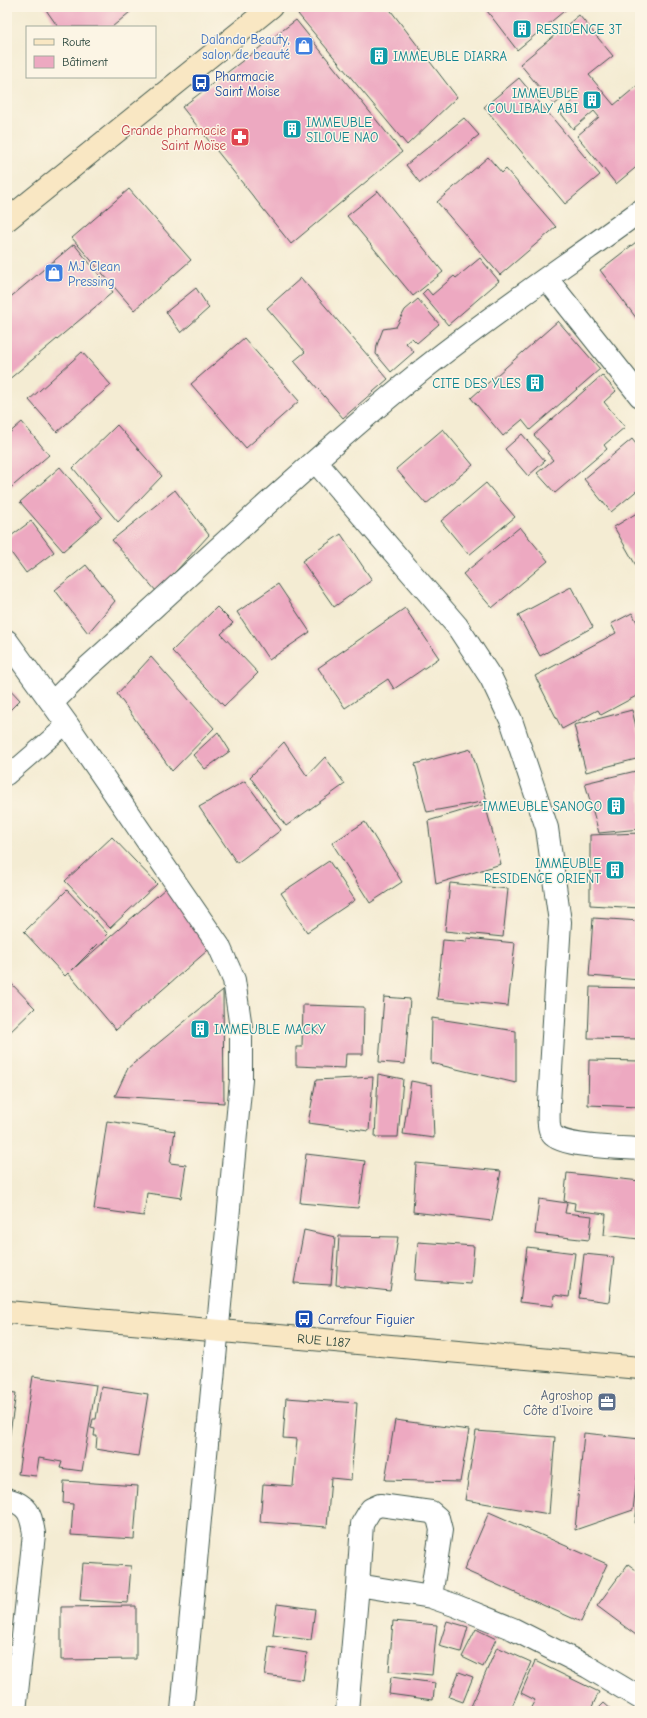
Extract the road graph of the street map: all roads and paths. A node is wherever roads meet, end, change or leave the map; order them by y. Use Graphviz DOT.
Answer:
graph roads {
  1 [pos="271,7"];
  2 [pos="640,211"];
  3 [pos="7,220"];
  4 [pos="547,278"];
  5 [pos="640,396"];
  6 [pos="315,461"];
  7 [pos="7,641"];
  8 [pos="52,703"];
  9 [pos="67,724"];
  10 [pos="7,776"];
  11 [pos="640,1149"];
  12 [pos="7,1312"];
  13 [pos="219,1331"];
  14 [pos="640,1368"];
  15 [pos="7,1499"];
  16 [pos="358,1585"];
  17 [pos="431,1597"];
  18 [pos="640,1698"];
  19 [pos="15,1711"];
  20 [pos="182,1711"];
  21 [pos="347,1711"];
  1 -- 3 [label="street"];
  2 -- 4 [label="street"];
  4 -- 5 [label="street"];
  4 -- 6 [label="street"];
  6 -- 8 [label="street"];
  6 -- 11 [label="street"];
  7 -- 8 [label="street"];
  8 -- 9 [label="street"];
  9 -- 10 [label="lane"];
  9 -- 13 [label="street"];
  12 -- 13 [label="street, RUE L187"];
  13 -- 14 [label="street, RUE L187"];
  13 -- 20 [label="street"];
  15 -- 19 [label="street"];
  16 -- 17 [label="street"];
  16 -- 17 [label="street"];
  16 -- 21 [label="street"];
  17 -- 18 [label="street"];
}
